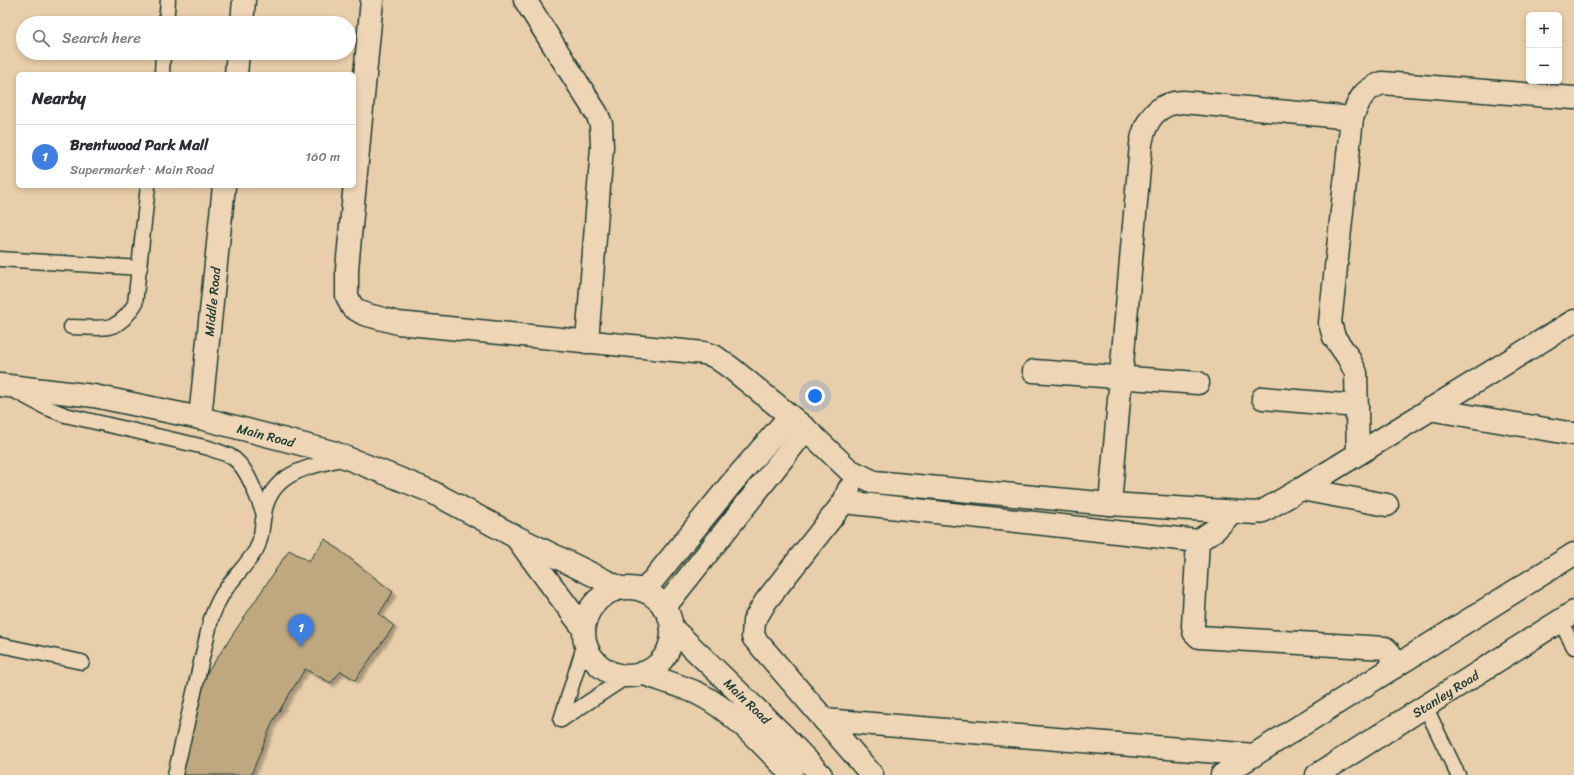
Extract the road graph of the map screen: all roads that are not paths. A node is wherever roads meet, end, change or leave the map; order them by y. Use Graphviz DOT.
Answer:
graph roads {
  1 [pos="168,0"];
  2 [pos="244,0"];
  3 [pos="372,0"];
  4 [pos="525,0"];
  5 [pos="167,16"];
  6 [pos="243,16"];
  7 [pos="163,60"];
  8 [pos="237,60"];
  9 [pos="162,72"];
  10 [pos="236,72"];
  11 [pos="1574,98"];
  12 [pos="1352,118"];
  13 [pos="356,172"];
  14 [pos="148,188"];
  15 [pos="224,188"];
  16 [pos="355,188"];
  17 [pos="0,259"];
  18 [pos="140,268"];
  19 [pos="1574,321"];
  20 [pos="71,327"];
  21 [pos="587,342"];
  22 [pos="1034,371"];
  23 [pos="1120,377"];
  24 [pos="1198,383"];
  25 [pos="3,385"];
  26 [pos="1263,398"];
  27 [pos="1357,406"];
  28 [pos="1429,409"];
  29 [pos="200,418"];
  30 [pos="798,423"];
  31 [pos="1574,434"];
  32 [pos="1358,453"];
  33 [pos="348,457"];
  34 [pos="857,474"];
  35 [pos="1301,489"];
  36 [pos="844,502"];
  37 [pos="1110,504"];
  38 [pos="1388,505"];
  39 [pos="1231,512"];
  40 [pos="264,514"];
  41 [pos="516,537"];
  42 [pos="1198,541"];
  43 [pos="1574,554"];
  44 [pos="620,588"];
  45 [pos="644,592"];
  46 [pos="664,608"];
  47 [pos="1567,616"];
  48 [pos="672,628"];
  49 [pos="584,636"];
  50 [pos="0,645"];
  51 [pos="1574,647"];
  52 [pos="82,662"];
  53 [pos="1395,667"];
  54 [pos="635,675"];
  55 [pos="1425,706"];
  56 [pos="824,720"];
  57 [pos="1254,755"];
  58 [pos="175,775"];
  59 [pos="792,775"];
  60 [pos="821,775"];
  61 [pos="872,775"];
  62 [pos="1222,775"];
  63 [pos="1317,775"];
  64 [pos="1458,775"];
  1 -- 5 [label="lane"];
  2 -- 6 [label="street"];
  3 -- 13 [label="street"];
  4 -- 21 [label="street"];
  7 -- 9 [label="lane"];
  8 -- 10 [label="street"];
  11 -- 12 [label="street"];
  12 -- 23 [label="street"];
  12 -- 27 [label="street"];
  14 -- 18 [label="lane"];
  15 -- 29 [label="street, Middle Road"];
  16 -- 21 [label="street"];
  17 -- 18 [label="lane"];
  18 -- 20 [label="lane"];
  19 -- 28 [label="street"];
  21 -- 30 [label="street"];
  22 -- 23 [label="street"];
  23 -- 24 [label="street"];
  23 -- 37 [label="street"];
  25 -- 29 [label="street, Main Road"];
  25 -- 40 [label="lane"];
  26 -- 27 [label="street"];
  27 -- 32 [label="street"];
  28 -- 31 [label="street"];
  28 -- 32 [label="street"];
  29 -- 33 [label="street, Main Road"];
  30 -- 34 [label="street"];
  30 -- 45 [label="street"];
  30 -- 46 [label="street"];
  32 -- 35 [label="street"];
  33 -- 40 [label="lane"];
  33 -- 41 [label="street, Main Road"];
  34 -- 36 [label="street"];
  34 -- 37 [label="street"];
  35 -- 38 [label="street"];
  35 -- 39 [label="street"];
  36 -- 42 [label="street"];
  36 -- 56 [label="street"];
  37 -- 39 [label="street"];
  39 -- 42 [label="street"];
  40 -- 58 [label="lane"];
  41 -- 44 [label="street, Main Road"];
  41 -- 49 [label="street, Main Road"];
  42 -- 53 [label="street"];
  43 -- 53 [label="street"];
  44 -- 45 [label="street, Main Road"];
  44 -- 49 [label="street"];
  45 -- 46 [label="street, Main Road"];
  46 -- 48 [label="street, Main Road"];
  47 -- 51 [label="lane"];
  47 -- 55 [label="street, Stanley Road"];
  48 -- 54 [label="street"];
  48 -- 60 [label="street, Main Road"];
  49 -- 54 [label="street, Main Road"];
  49 -- 54 [label="lane"];
  50 -- 52 [label="lane"];
  53 -- 57 [label="street"];
  54 -- 59 [label="street, Main Road"];
  55 -- 63 [label="street, Stanley Road"];
  55 -- 64 [label="lane"];
  56 -- 57 [label="street"];
  56 -- 61 [label="street"];
  57 -- 62 [label="street"];
}
